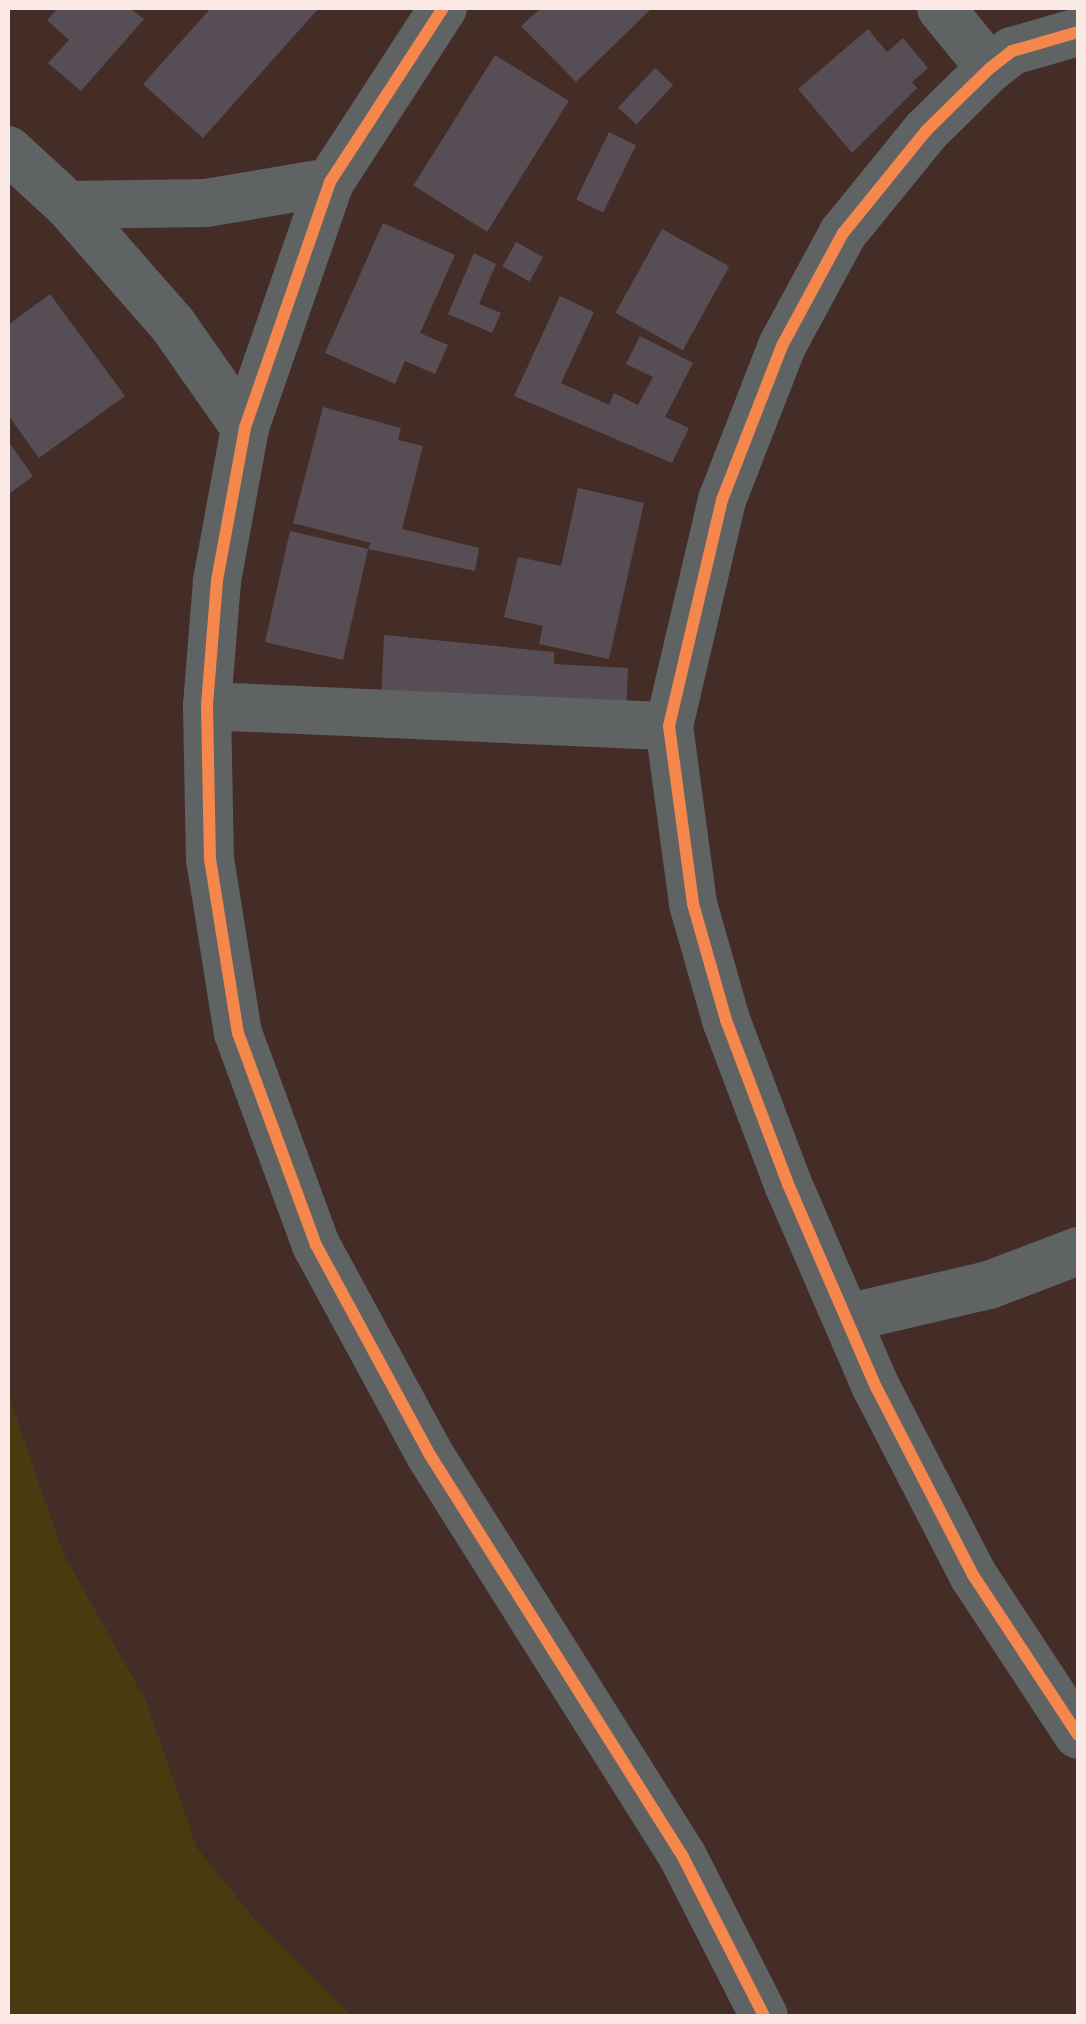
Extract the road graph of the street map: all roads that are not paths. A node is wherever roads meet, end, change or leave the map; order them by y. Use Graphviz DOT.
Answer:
graph roads {
  1 [pos="442,8"];
  2 [pos="941,8"];
  3 [pos="1078,32"];
  4 [pos="990,68"];
  5 [pos="8,150"];
  6 [pos="330,182"];
  7 [pos="68,205"];
  8 [pos="245,428"];
  9 [pos="207,706"];
  10 [pos="669,726"];
  11 [pos="1078,1251"];
  12 [pos="846,1318"];
  13 [pos="1078,1735"];
  14 [pos="764,2016"];
  1 -- 6 [label="street"];
  2 -- 4 [label="street"];
  3 -- 4 [label="street"];
  4 -- 10 [label="street"];
  5 -- 7 [label="street"];
  6 -- 7 [label="street"];
  6 -- 8 [label="street"];
  7 -- 8 [label="street"];
  8 -- 9 [label="street"];
  9 -- 10 [label="street"];
  9 -- 14 [label="street"];
  10 -- 12 [label="street"];
  11 -- 12 [label="street"];
  12 -- 13 [label="street"];
}
